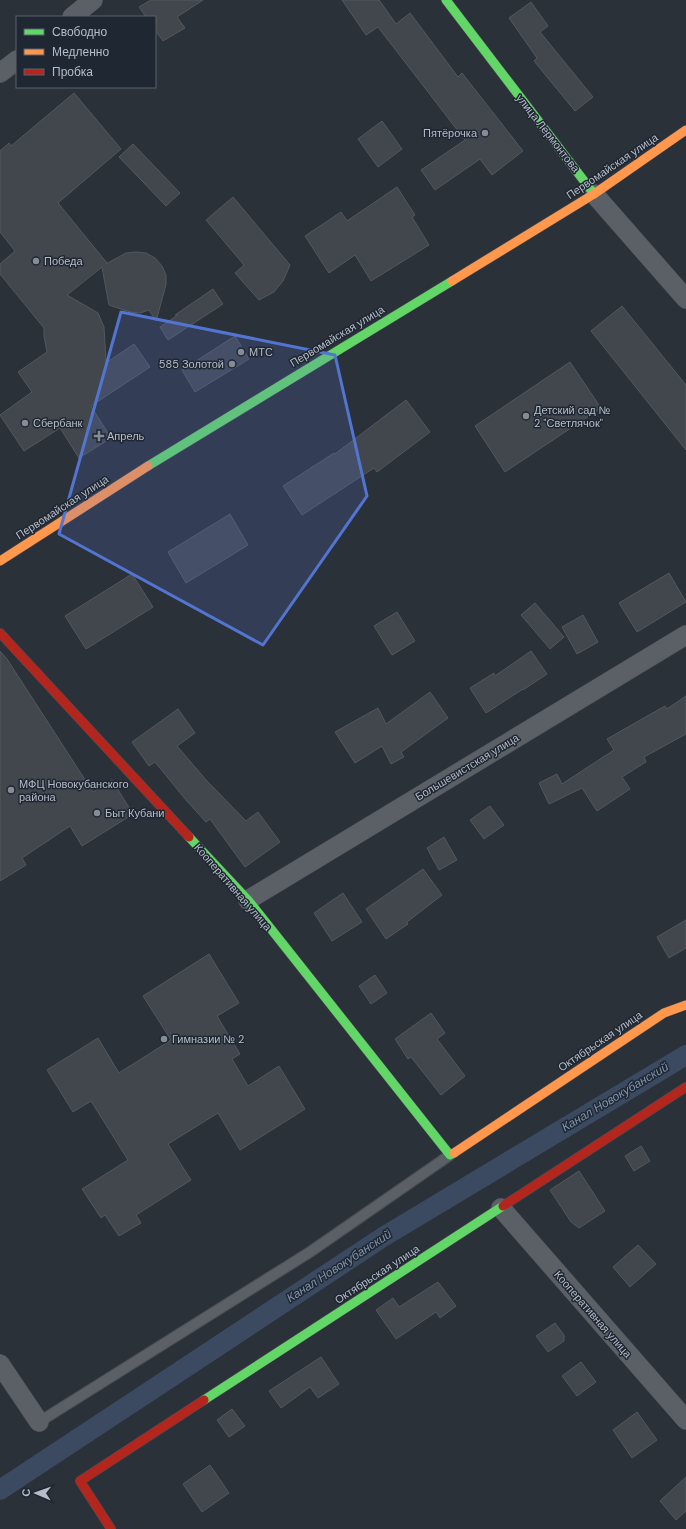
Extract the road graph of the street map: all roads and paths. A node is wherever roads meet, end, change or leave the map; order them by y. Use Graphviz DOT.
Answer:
graph roads {
  1 [pos="94,0"];
  2 [pos="446,0"];
  3 [pos="73,16"];
  4 [pos="16,61"];
  5 [pos="0,73"];
  6 [pos="686,130"];
  7 [pos="594,194"];
  8 [pos="686,299"];
  9 [pos="0,561"];
  10 [pos="0,632"];
  11 [pos="686,635"];
  12 [pos="248,900"];
  13 [pos="686,1005"];
  14 [pos="686,1087"];
  15 [pos="450,1155"];
  16 [pos="500,1208"];
  17 [pos="0,1364"];
  18 [pos="686,1420"];
  19 [pos="38,1422"];
  20 [pos="111,1529"];
  1 -- 3 [label="street"];
  2 -- 7 [label="street, улица Лермонтова"];
  4 -- 5 [label="street"];
  6 -- 7 [label="street, Первомайская улица"];
  7 -- 8 [label="street, улица Лермонтова"];
  7 -- 9 [label="street, Первомайская улица"];
  10 -- 12 [label="street, Кооперативная улица"];
  11 -- 12 [label="street, Большевистская улица"];
  12 -- 15 [label="street, Кооперативная улица"];
  13 -- 15 [label="street, Октябрьская улица"];
  14 -- 16 [label="street, Октябрьская улица"];
  15 -- 19 [label="lane"];
  16 -- 18 [label="street, Кооперативная улица"];
  16 -- 20 [label="street, Октябрьская улица"];
  17 -- 19 [label="street"];
}
